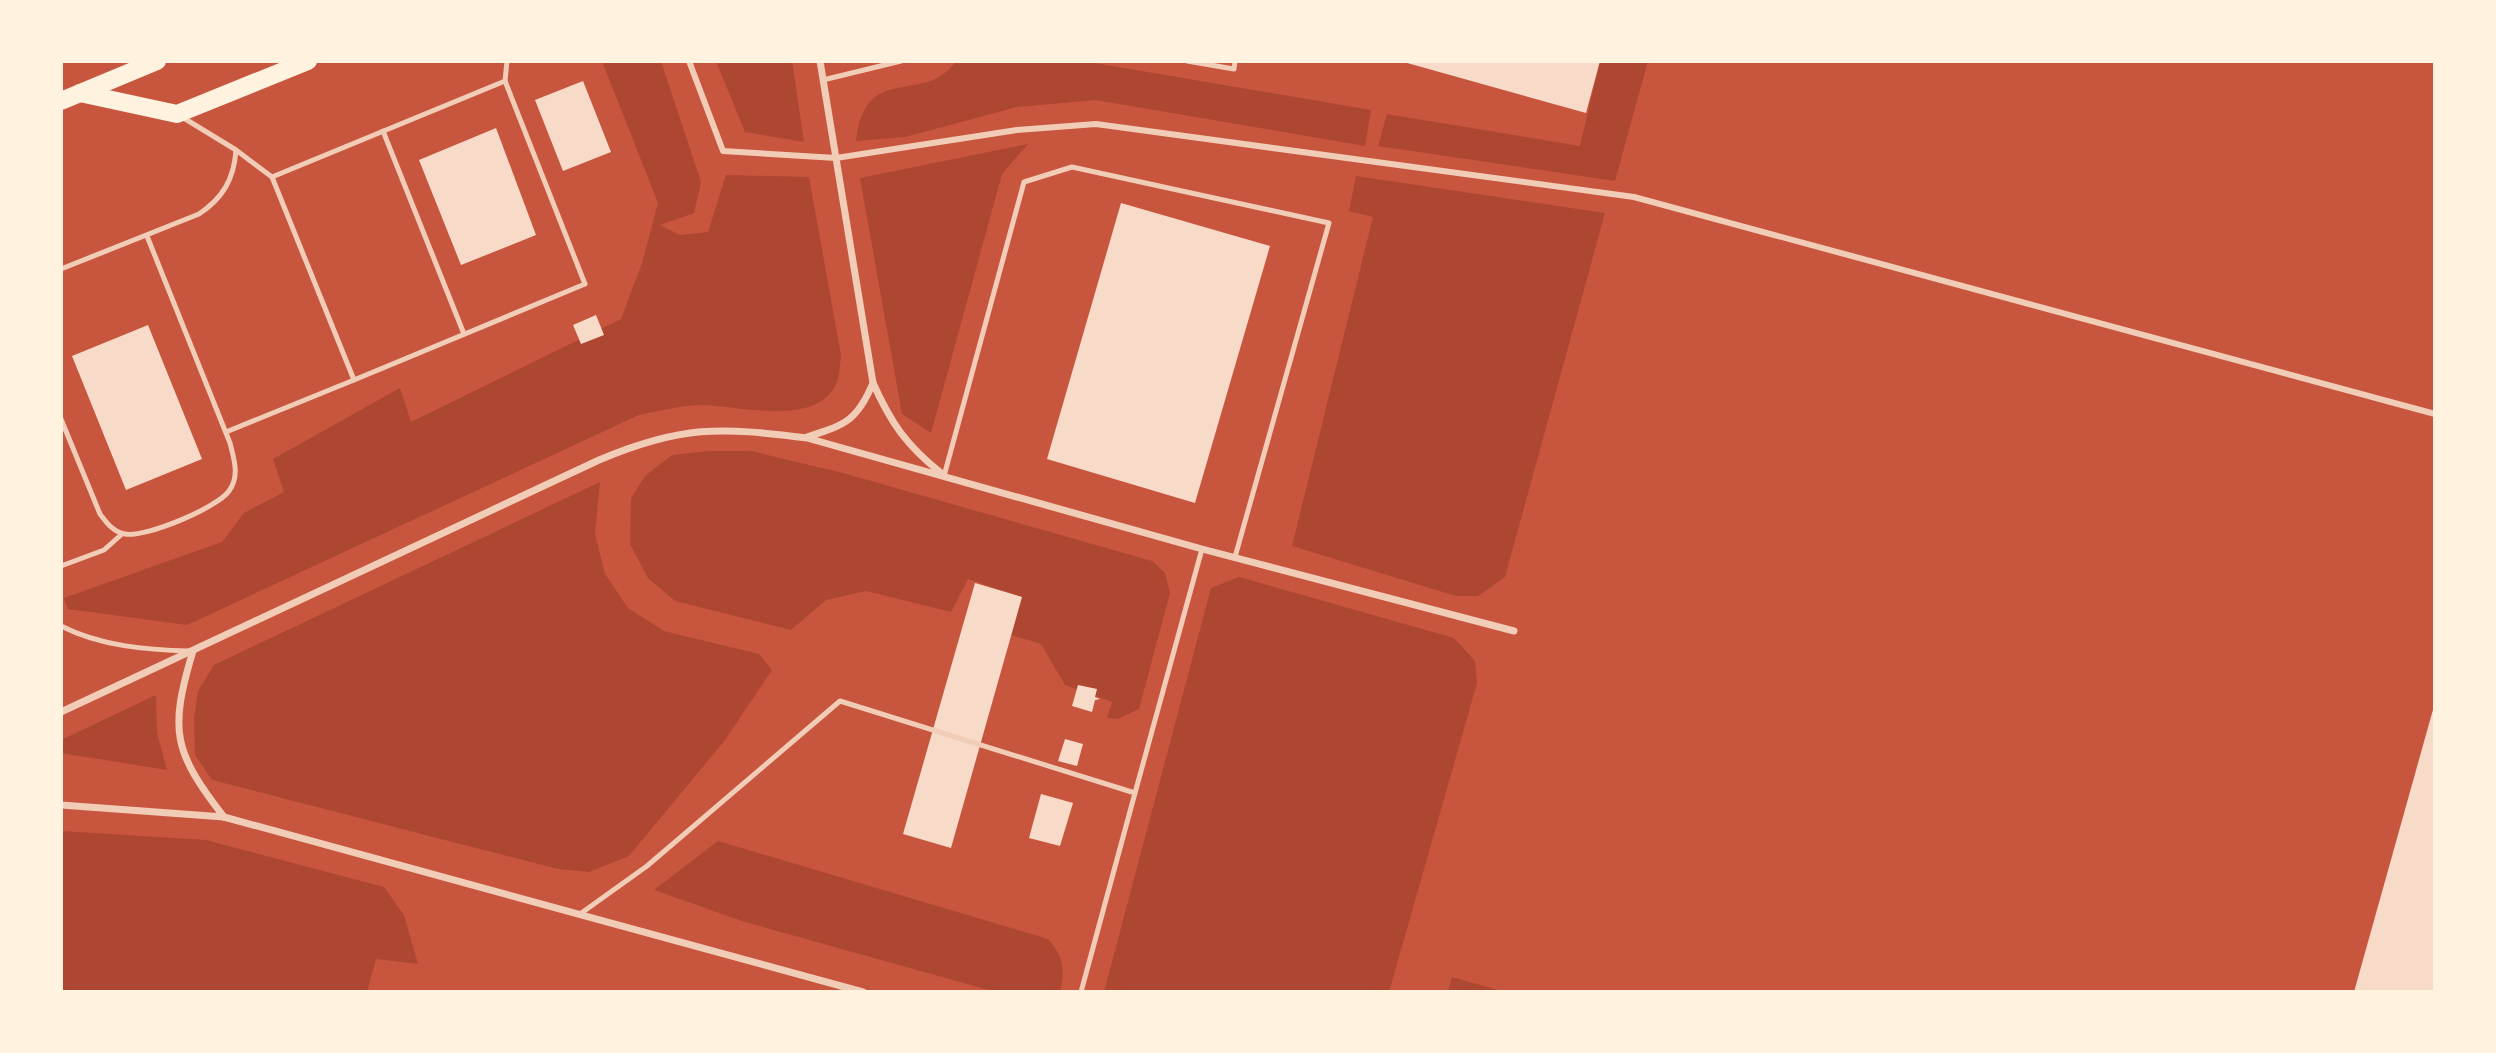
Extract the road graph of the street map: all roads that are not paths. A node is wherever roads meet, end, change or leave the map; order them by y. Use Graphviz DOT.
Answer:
graph roads {
  1 [pos="157,61"];
  2 [pos="308,61"];
  3 [pos="508,61"];
  4 [pos="689,61"];
  5 [pos="820,61"];
  6 [pos="901,61"];
  7 [pos="1190,61"];
  8 [pos="1236,61"];
  9 [pos="823,80"];
  10 [pos="505,81"];
  11 [pos="80,93"];
  12 [pos="61,101"];
  13 [pos="177,114"];
  14 [pos="383,131"];
  15 [pos="236,150"];
  16 [pos="836,158"];
  17 [pos="272,177"];
  18 [pos="147,236"];
  19 [pos="61,269"];
  20 [pos="464,334"];
  21 [pos="354,380"];
  22 [pos="873,383"];
  23 [pos="2435,414"];
  24 [pos="61,419"];
  25 [pos="226,432"];
  26 [pos="807,438"];
  27 [pos="944,476"];
  28 [pos="122,534"];
  29 [pos="1202,549"];
  30 [pos="1235,557"];
  31 [pos="61,566"];
  32 [pos="61,626"];
  33 [pos="1514,631"];
  34 [pos="193,651"];
  35 [pos="61,712"];
  36 [pos="1135,793"];
  37 [pos="61,805"];
  38 [pos="224,817"];
  39 [pos="580,914"];
  40 [pos="863,992"];
  41 [pos="1081,992"];
  1 -- 11 [label="main road"];
  2 -- 13 [label="main road"];
  3 -- 10 [label="lane"];
  4 -- 16 [label="street"];
  5 -- 9 [label="street"];
  6 -- 9 [label="lane"];
  7 -- 8 [label="lane"];
  9 -- 16 [label="street"];
  10 -- 14 [label="lane"];
  10 -- 20 [label="lane"];
  11 -- 12 [label="main road"];
  11 -- 13 [label="main road"];
  13 -- 15 [label="lane"];
  14 -- 17 [label="lane"];
  14 -- 20 [label="lane"];
  15 -- 17 [label="lane"];
  15 -- 18 [label="lane"];
  16 -- 22 [label="street"];
  16 -- 23 [label="street"];
  17 -- 21 [label="lane"];
  18 -- 19 [label="lane"];
  18 -- 25 [label="lane"];
  20 -- 21 [label="lane"];
  21 -- 25 [label="lane"];
  22 -- 26 [label="street"];
  22 -- 27 [label="street"];
  24 -- 28 [label="lane"];
  25 -- 28 [label="lane"];
  26 -- 27 [label="street"];
  26 -- 34 [label="street"];
  27 -- 29 [label="street"];
  27 -- 30 [label="lane"];
  28 -- 31 [label="lane"];
  29 -- 30 [label="street"];
  29 -- 36 [label="lane"];
  30 -- 33 [label="street"];
  32 -- 34 [label="lane"];
  34 -- 35 [label="street"];
  34 -- 38 [label="street"];
  36 -- 39 [label="lane"];
  36 -- 41 [label="lane"];
  37 -- 38 [label="street"];
  38 -- 39 [label="street"];
  39 -- 40 [label="street"];
}
